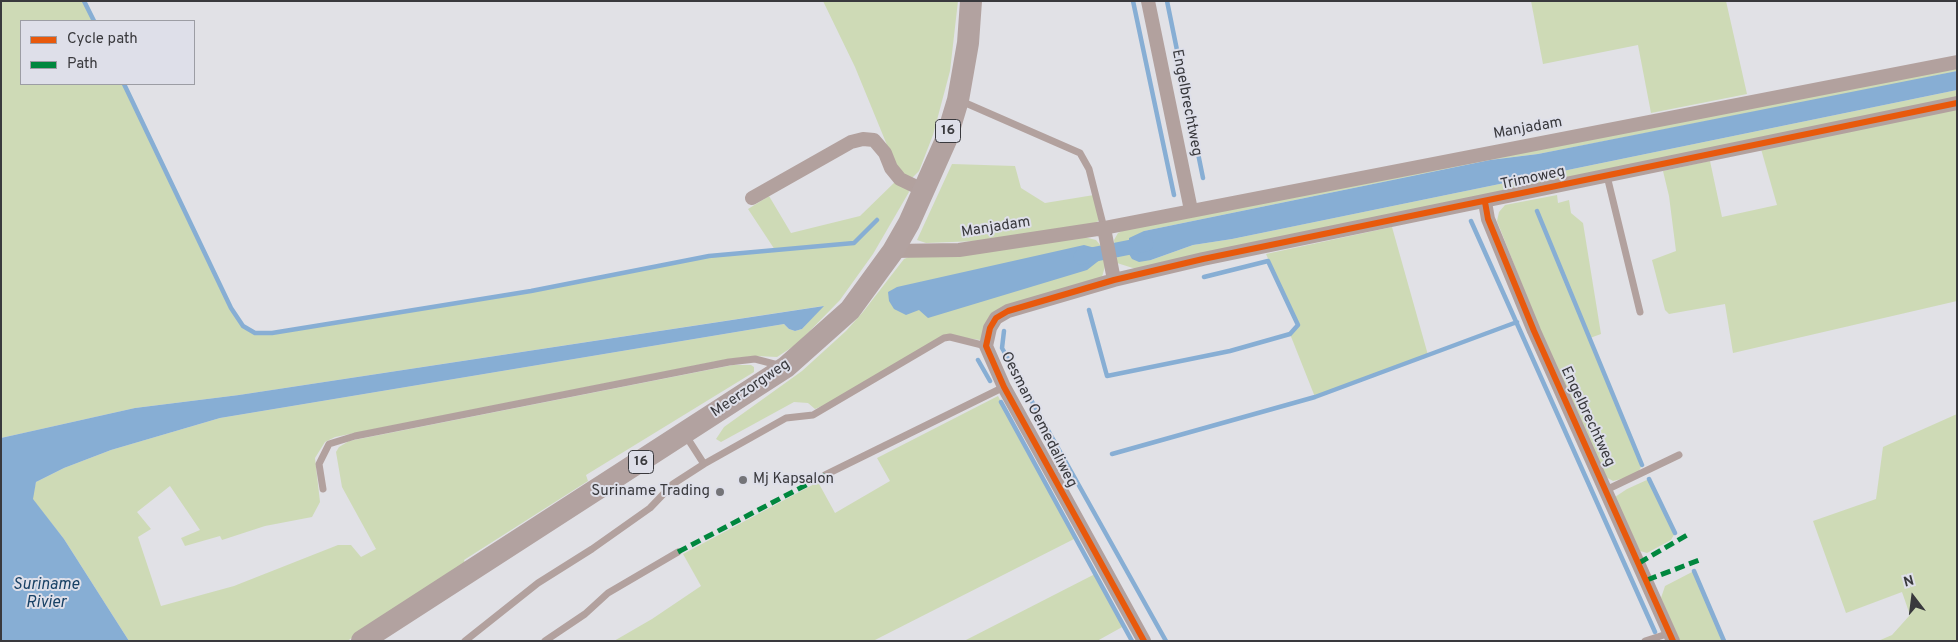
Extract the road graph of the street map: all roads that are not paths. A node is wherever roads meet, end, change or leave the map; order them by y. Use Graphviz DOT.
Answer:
graph roads {
  1 [pos="971,1"];
  2 [pos="1148,1"];
  3 [pos="1957,62"];
  4 [pos="958,100"];
  5 [pos="1957,103"];
  6 [pos="1607,176"];
  7 [pos="923,190"];
  8 [pos="752,198"];
  9 [pos="1485,202"];
  10 [pos="1191,210"];
  11 [pos="1105,232"];
  12 [pos="893,251"];
  13 [pos="1114,276"];
  14 [pos="1640,312"];
  15 [pos="986,346"];
  16 [pos="786,367"];
  17 [pos="1004,387"];
  18 [pos="685,434"];
  19 [pos="1680,455"];
  20 [pos="704,464"];
  21 [pos="825,475"];
  22 [pos="324,489"];
  23 [pos="1606,490"];
  24 [pos="678,552"];
  25 [pos="1672,637"];
  26 [pos="362,641"];
  27 [pos="465,641"];
  28 [pos="545,641"];
  29 [pos="1144,641"];
  30 [pos="1645,641"];
  1 -- 4 [label="main road, Meerzorgweg / 16"];
  2 -- 10 [label="street, Engelbrechtweg"];
  3 -- 10 [label="street, Manjadam"];
  4 -- 7 [label="main road, Meerzorgweg / 16"];
  4 -- 11 [label="lane"];
  5 -- 6 [label="street, Trimoweg"];
  6 -- 9 [label="street, Trimoweg"];
  6 -- 14 [label="lane"];
  7 -- 8 [label="street"];
  7 -- 12 [label="main road, Meerzorgweg / 16"];
  9 -- 13 [label="street, Trimoweg"];
  9 -- 23 [label="street, Engelbrechtweg"];
  10 -- 11 [label="street, Manjadam"];
  11 -- 12 [label="street, Manjadam"];
  11 -- 13 [label="street"];
  12 -- 16 [label="main road, Meerzorgweg / 16"];
  13 -- 15 [label="street, Oesman Oemedaliweg"];
  15 -- 17 [label="street, Oesman Oemedaliweg"];
  15 -- 20 [label="lane"];
  16 -- 18 [label="main road, Meerzorgweg / 16"];
  16 -- 22 [label="lane"];
  17 -- 21 [label="lane"];
  17 -- 29 [label="street, Oesman Oemedaliweg"];
  18 -- 20 [label="lane"];
  18 -- 26 [label="main road, Meerzorgweg / 16"];
  19 -- 23 [label="lane"];
  20 -- 27 [label="lane"];
  23 -- 25 [label="street, Engelbrechtweg"];
  24 -- 28 [label="lane"];
  25 -- 30 [label="lane"];
}
